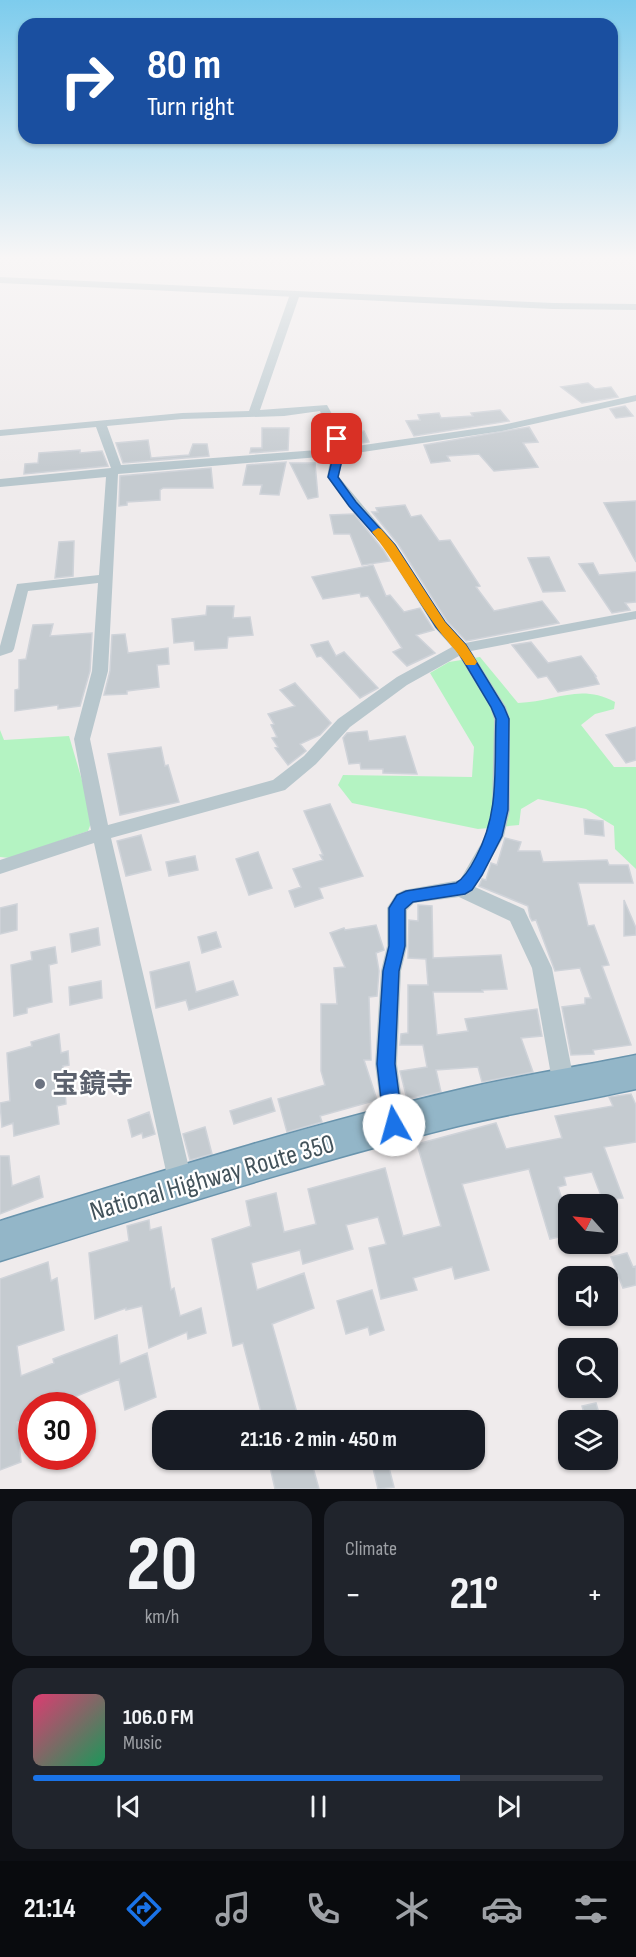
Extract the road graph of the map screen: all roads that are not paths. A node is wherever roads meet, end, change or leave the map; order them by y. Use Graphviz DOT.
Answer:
graph roads {
  1 [pos="283,328"];
  2 [pos="636,398"];
  3 [pos="254,415"];
  4 [pos="100,424"];
  5 [pos="0,433"];
  6 [pos="339,452"];
  7 [pos="115,471"];
  8 [pos="0,483"];
  9 [pos="106,578"];
  10 [pos="636,615"];
  11 [pos="462,648"];
  12 [pos="0,651"];
  13 [pos="101,834"];
  14 [pos="0,867"];
  15 [pos="460,890"];
  16 [pos="636,1072"];
  17 [pos="564,1086"];
  18 [pos="394,1125"];
  19 [pos="181,1185"];
  20 [pos="0,1241"];
  1 -- 3 [label="street"];
  2 -- 6 [label="street"];
  3 -- 4 [label="street"];
  3 -- 6 [label="street"];
  4 -- 5 [label="street"];
  4 -- 7 [label="street"];
  6 -- 7 [label="street"];
  6 -- 11 [label="street"];
  7 -- 8 [label="street"];
  7 -- 9 [label="street"];
  9 -- 12 [label="street"];
  9 -- 13 [label="street"];
  10 -- 11 [label="street"];
  11 -- 13 [label="street"];
  11 -- 15 [label="street"];
  13 -- 14 [label="street"];
  13 -- 19 [label="street"];
  15 -- 17 [label="street"];
  15 -- 18 [label="street"];
  16 -- 17 [label="highway, National Highway Route 350"];
  17 -- 18 [label="highway, National Highway Route 350"];
  18 -- 19 [label="highway, National Highway Route 350"];
  19 -- 20 [label="highway, National Highway Route 350"];
}
